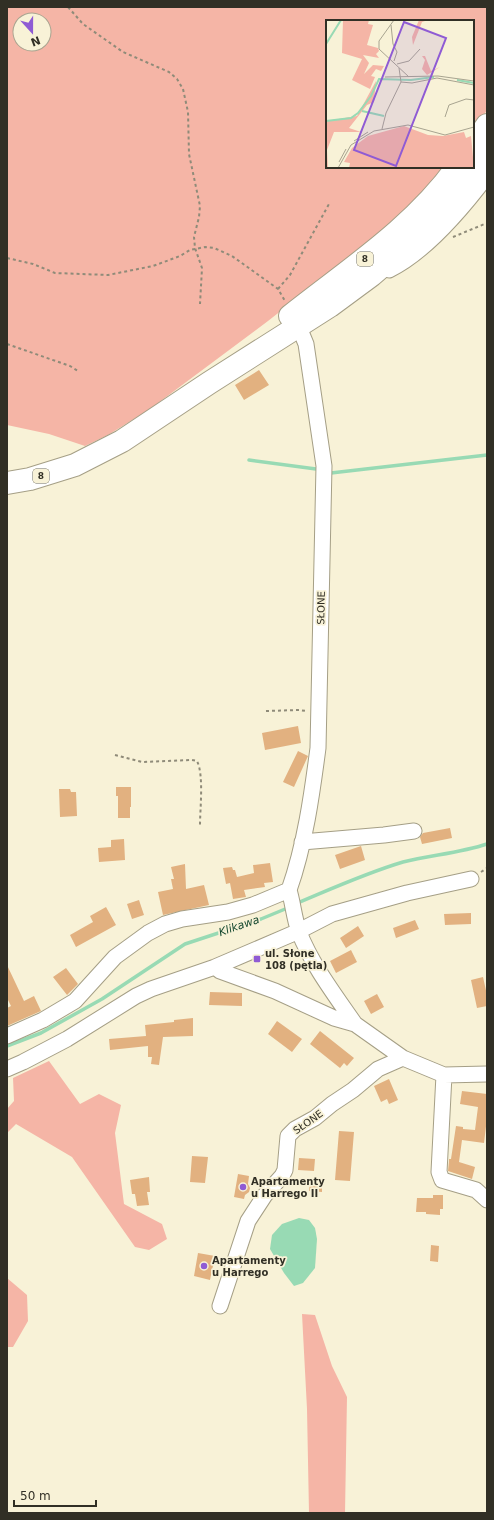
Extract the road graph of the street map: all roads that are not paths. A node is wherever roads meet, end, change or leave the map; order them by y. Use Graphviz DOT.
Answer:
graph roads {
  1 [pos="487,125"];
  2 [pos="474,144"];
  3 [pos="487,154"];
  4 [pos="456,168"];
  5 [pos="487,176"];
  6 [pos="372,275"];
  7 [pos="291,313"];
  8 [pos="7,483"];
  9 [pos="414,831"];
  10 [pos="302,842"];
  11 [pos="471,879"];
  12 [pos="291,894"];
  13 [pos="297,925"];
  14 [pos="216,967"];
  15 [pos="355,1024"];
  16 [pos="7,1036"];
  17 [pos="403,1058"];
  18 [pos="7,1068"];
  19 [pos="487,1074"];
  20 [pos="444,1075"];
  21 [pos="487,1200"];
  22 [pos="220,1306"];
  1 -- 2 [label="highway"];
  3 -- 6 [label="highway, 8"];
  4 -- 7 [label="highway, 8"];
  5 -- 6 [label="street"];
  6 -- 7 [label="highway, 8"];
  7 -- 8 [label="highway, 8"];
  7 -- 10 [label="street, SŁONE"];
  9 -- 10 [label="street"];
  10 -- 12 [label="street, SŁONE"];
  11 -- 13 [label="street"];
  12 -- 13 [label="street"];
  12 -- 16 [label="street"];
  13 -- 14 [label="street"];
  13 -- 15 [label="street"];
  14 -- 15 [label="street"];
  14 -- 18 [label="street"];
  15 -- 17 [label="street"];
  17 -- 20 [label="street"];
  17 -- 22 [label="street, SŁONE"];
  19 -- 20 [label="street"];
  20 -- 21 [label="street"];
}
